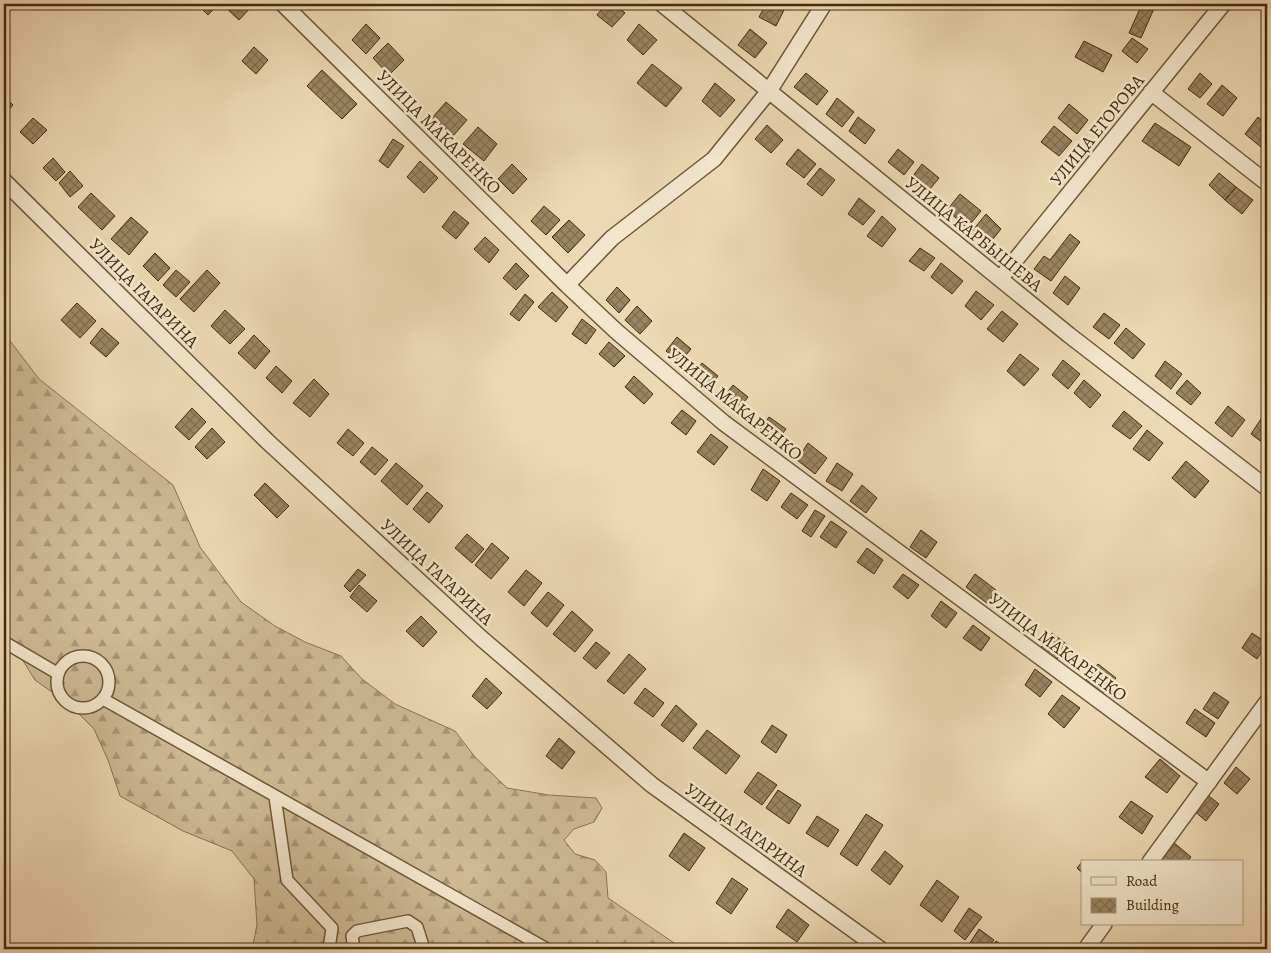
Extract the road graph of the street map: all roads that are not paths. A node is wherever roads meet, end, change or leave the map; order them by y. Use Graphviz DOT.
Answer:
graph roads {
  1 [pos="283,4"];
  2 [pos="662,4"];
  3 [pos="824,4"];
  4 [pos="1222,4"];
  5 [pos="769,91"];
  6 [pos="1151,92"];
  7 [pos="4,182"];
  8 [pos="1267,183"];
  9 [pos="1000,279"];
  10 [pos="567,285"];
  11 [pos="1267,488"];
  12 [pos="4,642"];
  13 [pos="57,673"];
  14 [pos="103,699"];
  15 [pos="1267,702"];
  16 [pos="1209,782"];
  17 [pos="275,798"];
  18 [pos="1151,860"];
  19 [pos="1103,926"];
  20 [pos="329,949"];
  21 [pos="354,949"];
  22 [pos="424,949"];
  23 [pos="547,949"];
  24 [pos="880,949"];
  25 [pos="1086,949"];
  1 -- 10 [label="street, УЛИЦА МАКАРЕНКО"];
  2 -- 5 [label="street, УЛИЦА КАРБЫШЕВА"];
  3 -- 5 [label="street"];
  4 -- 6 [label="street, УЛИЦА ЕГОРОВА"];
  5 -- 9 [label="street, УЛИЦА КАРБЫШЕВА"];
  5 -- 10 [label="street"];
  6 -- 8 [label="street"];
  6 -- 9 [label="street, УЛИЦА ЕГОРОВА"];
  7 -- 24 [label="street, УЛИЦА ГАГАРИНА"];
  9 -- 11 [label="street, УЛИЦА КАРБЫШЕВА"];
  10 -- 16 [label="street, УЛИЦА МАКАРЕНКО"];
  12 -- 13 [label="street"];
  13 -- 14 [label="street"];
  13 -- 14 [label="street"];
  14 -- 17 [label="street"];
  15 -- 16 [label="street"];
  16 -- 18 [label="street"];
  17 -- 20 [label="street"];
  17 -- 23 [label="street"];
  19 -- 25 [label="street"];
  21 -- 22 [label="street"];
}
